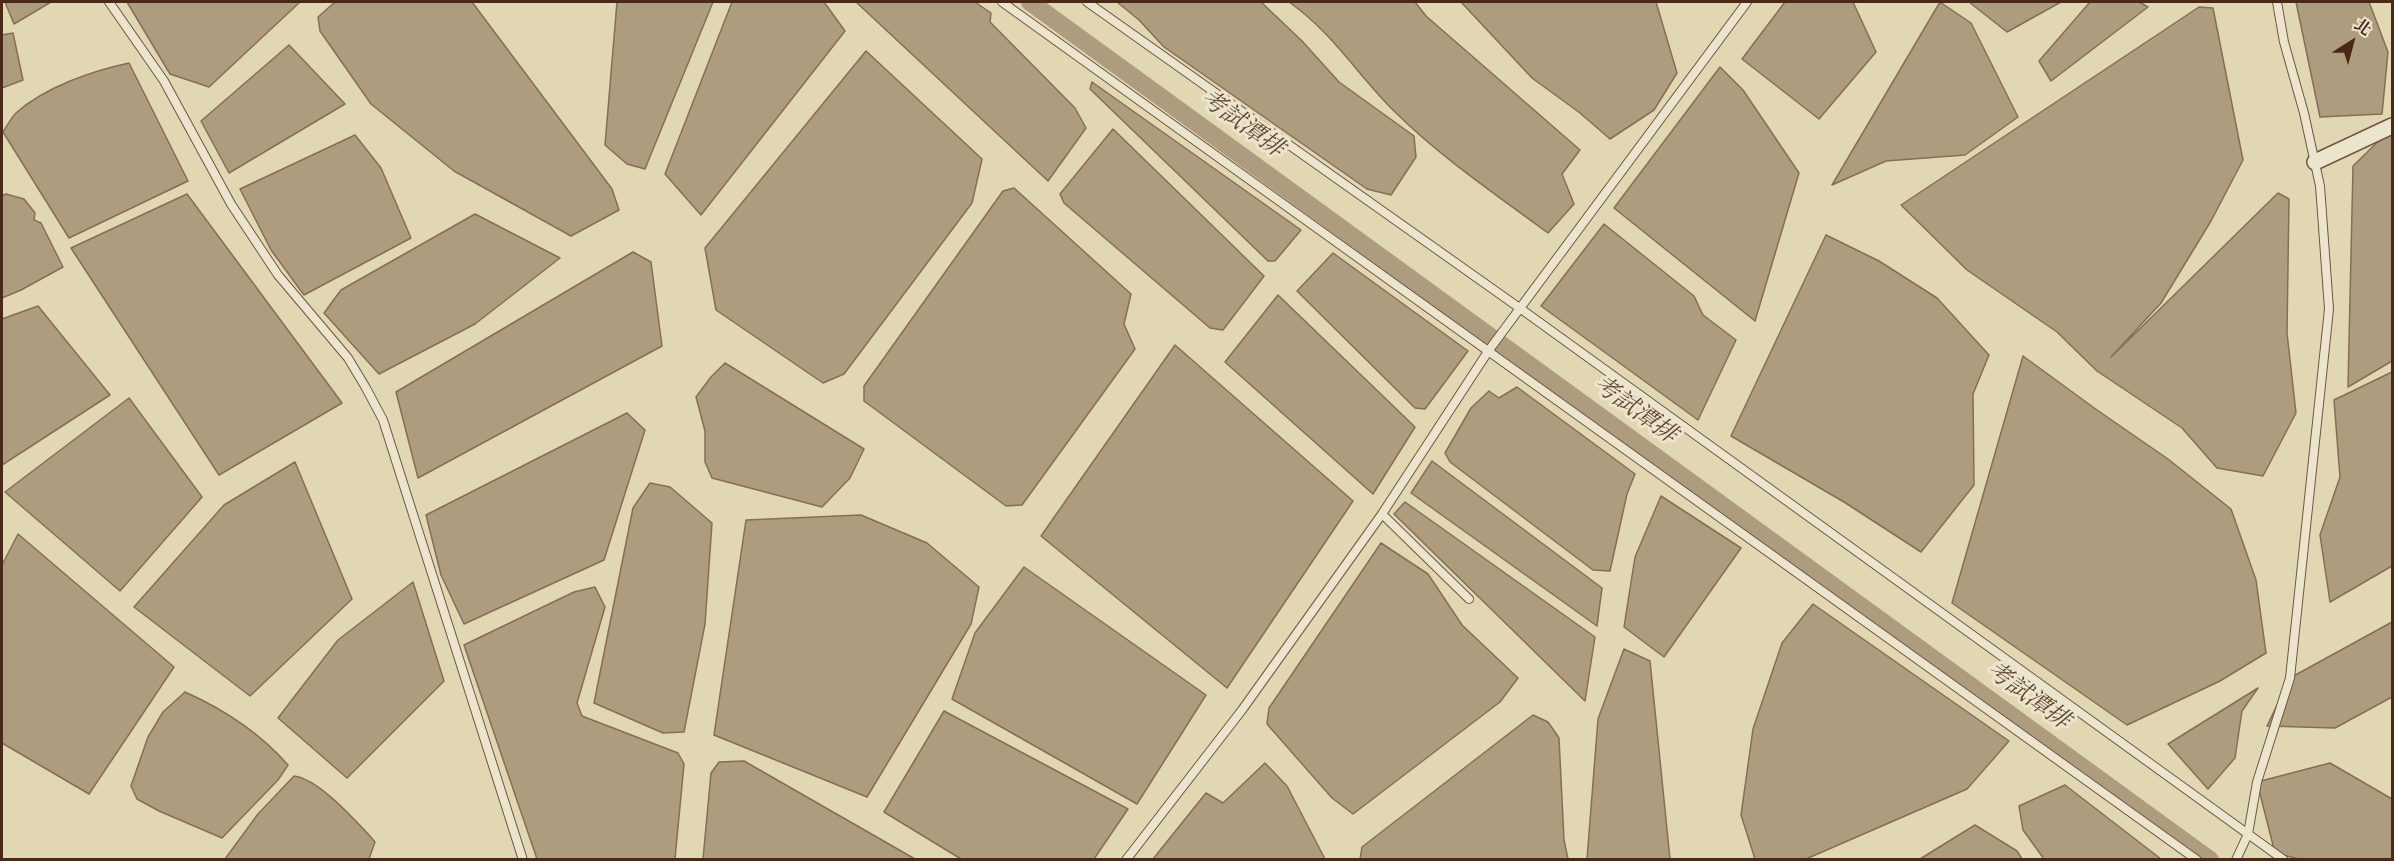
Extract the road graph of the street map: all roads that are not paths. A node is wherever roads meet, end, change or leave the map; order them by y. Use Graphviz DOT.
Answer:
graph roads {
  1 [pos="109,2"];
  2 [pos="1002,2"];
  3 [pos="1088,2"];
  4 [pos="1747,2"];
  5 [pos="2277,2"];
  6 [pos="2392,126"];
  7 [pos="2315,162"];
  8 [pos="1519,312"];
  9 [pos="1491,347"];
  10 [pos="1383,514"];
  11 [pos="1469,599"];
  12 [pos="2248,834"];
  13 [pos="523,860"];
  14 [pos="1126,860"];
  15 [pos="2197,860"];
  16 [pos="2236,860"];
  17 [pos="2284,860"];
  1 -- 13 [label="lane"];
  2 -- 9 [label="lane"];
  3 -- 8 [label="lane"];
  4 -- 8 [label="lane"];
  5 -- 7 [label="lane"];
  6 -- 7 [label="street"];
  7 -- 12 [label="lane"];
  8 -- 9 [label="lane"];
  8 -- 12 [label="lane"];
  9 -- 10 [label="lane"];
  9 -- 15 [label="lane"];
  10 -- 11 [label="lane"];
  10 -- 14 [label="lane"];
  12 -- 16 [label="lane"];
  12 -- 17 [label="lane"];
}
